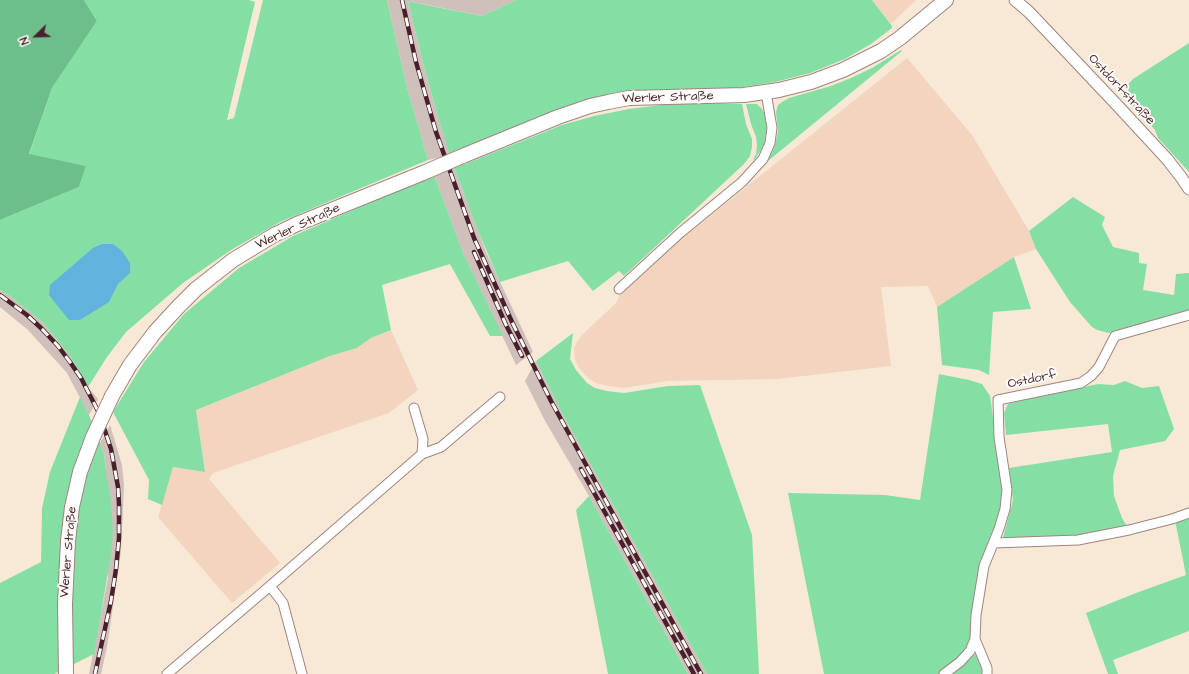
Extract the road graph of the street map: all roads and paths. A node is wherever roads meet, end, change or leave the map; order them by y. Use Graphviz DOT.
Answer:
graph roads {
  1 [pos="946,0"];
  2 [pos="1015,0"];
  3 [pos="1023,0"];
  4 [pos="1029,12"];
  5 [pos="766,92"];
  6 [pos="1189,189"];
  7 [pos="619,289"];
  8 [pos="1189,315"];
  9 [pos="500,397"];
  10 [pos="414,408"];
  11 [pos="422,454"];
  12 [pos="1189,513"];
  13 [pos="994,543"];
  14 [pos="270,586"];
  15 [pos="975,640"];
  16 [pos="66,674"];
  17 [pos="167,674"];
  18 [pos="302,674"];
  19 [pos="944,674"];
  20 [pos="987,674"];
  1 -- 5 [label="main road, Werler Straße"];
  2 -- 4 [label="street, Ostdorfstraße"];
  3 -- 4 [label="street, Ostdorfstraße"];
  4 -- 6 [label="street, Ostdorfstraße"];
  5 -- 7 [label="street"];
  5 -- 16 [label="main road, Werler Straße, bridge"];
  8 -- 13 [label="street, Ostdorf"];
  9 -- 11 [label="street"];
  10 -- 11 [label="street"];
  11 -- 14 [label="street"];
  12 -- 13 [label="street"];
  13 -- 15 [label="street, Ostdorf"];
  14 -- 17 [label="street"];
  14 -- 18 [label="street"];
  15 -- 19 [label="street, Ostdorf"];
  15 -- 20 [label="street, Ostdorf"];
}
